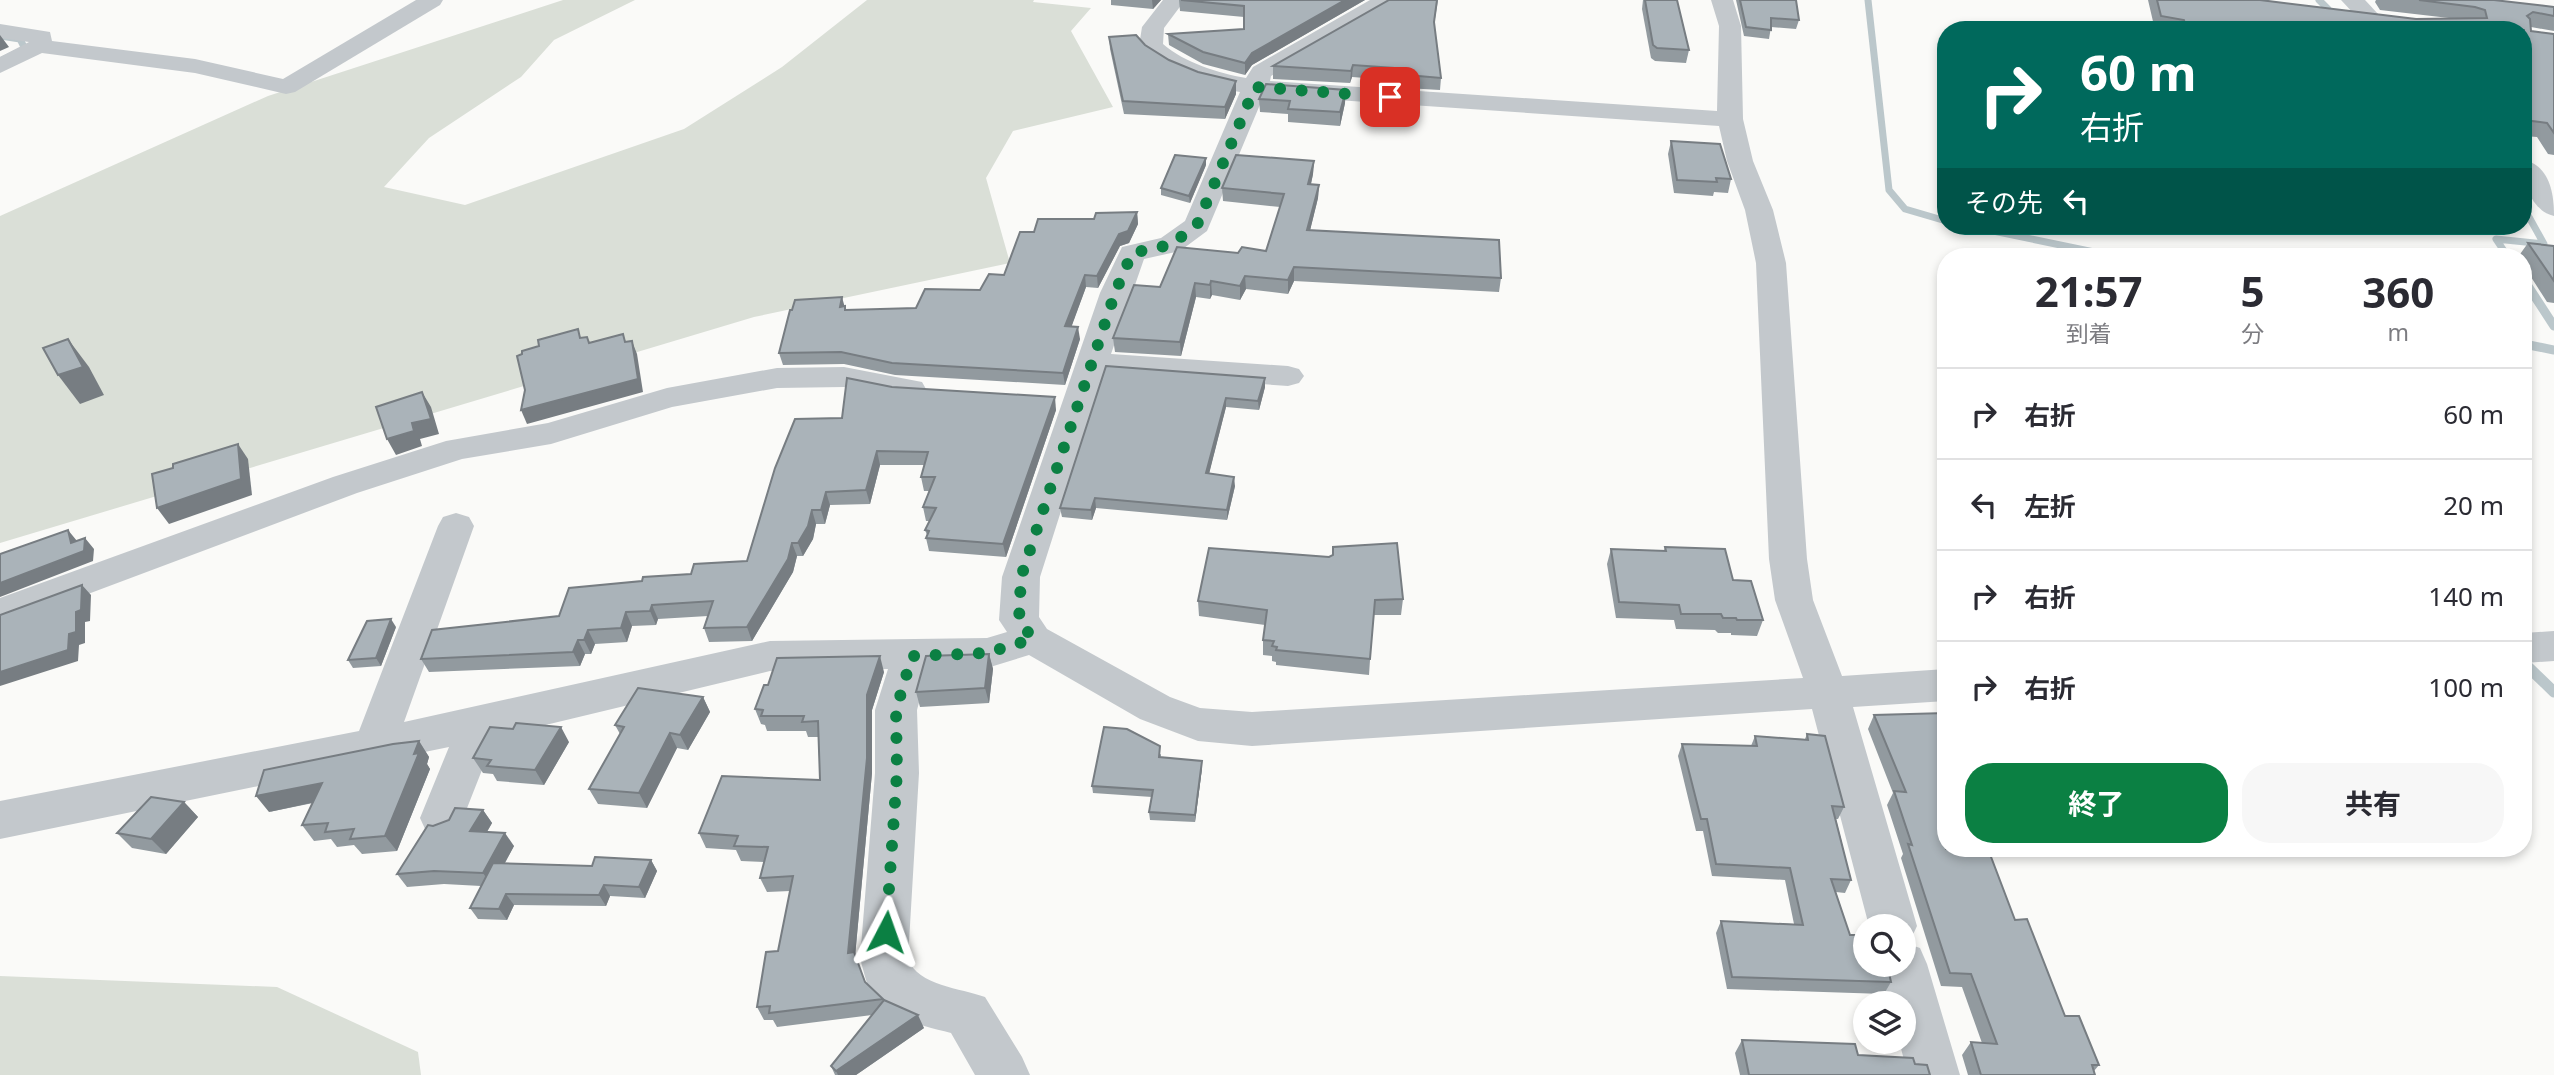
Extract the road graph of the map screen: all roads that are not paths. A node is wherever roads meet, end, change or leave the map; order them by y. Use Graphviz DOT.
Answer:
graph roads {
  1 [pos="432,0"];
  2 [pos="1174,0"];
  3 [pos="1722,0"];
  4 [pos="2352,0"];
  5 [pos="1374,1"];
  6 [pos="2330,14"];
  7 [pos="2372,21"];
  8 [pos="2381,21"];
  9 [pos="0,31"];
  10 [pos="39,46"];
  11 [pos="0,66"];
  12 [pos="1255,87"];
  13 [pos="1730,119"];
  14 [pos="2532,179"];
  15 [pos="2554,208"];
  16 [pos="1094,363"];
  17 [pos="1288,376"];
  18 [pos="948,391"];
  19 [pos="456,526"];
  20 [pos="0,613"];
  21 [pos="1033,639"];
  22 [pos="2554,646"];
  23 [pos="2532,647"];
  24 [pos="912,656"];
  25 [pos="1937,686"];
  26 [pos="1828,692"];
  27 [pos="479,724"];
  28 [pos="374,746"];
  29 [pos="442,818"];
  30 [pos="0,820"];
  31 [pos="1890,914"];
  32 [pos="1907,977"];
  33 [pos="1004,1075"];
  34 [pos="1934,1075"];
  1 -- 10 [label="street"];
  2 -- 12 [label="street"];
  3 -- 13 [label="street"];
  4 -- 8 [label="street"];
  5 -- 12 [label="street"];
  6 -- 7 [label="street"];
  9 -- 10 [label="street"];
  10 -- 11 [label="street"];
  12 -- 13 [label="street"];
  12 -- 16 [label="street"];
  13 -- 26 [label="street"];
  14 -- 15 [label="street"];
  16 -- 17 [label="street"];
  16 -- 21 [label="street"];
  18 -- 20 [label="street"];
  19 -- 28 [label="street"];
  21 -- 24 [label="street"];
  21 -- 26 [label="street"];
  22 -- 23 [label="street"];
  24 -- 27 [label="street"];
  24 -- 33 [label="street"];
  25 -- 26 [label="street"];
  26 -- 31 [label="street"];
  27 -- 28 [label="street"];
  27 -- 29 [label="street"];
  28 -- 30 [label="street"];
  32 -- 34 [label="street"];
}
